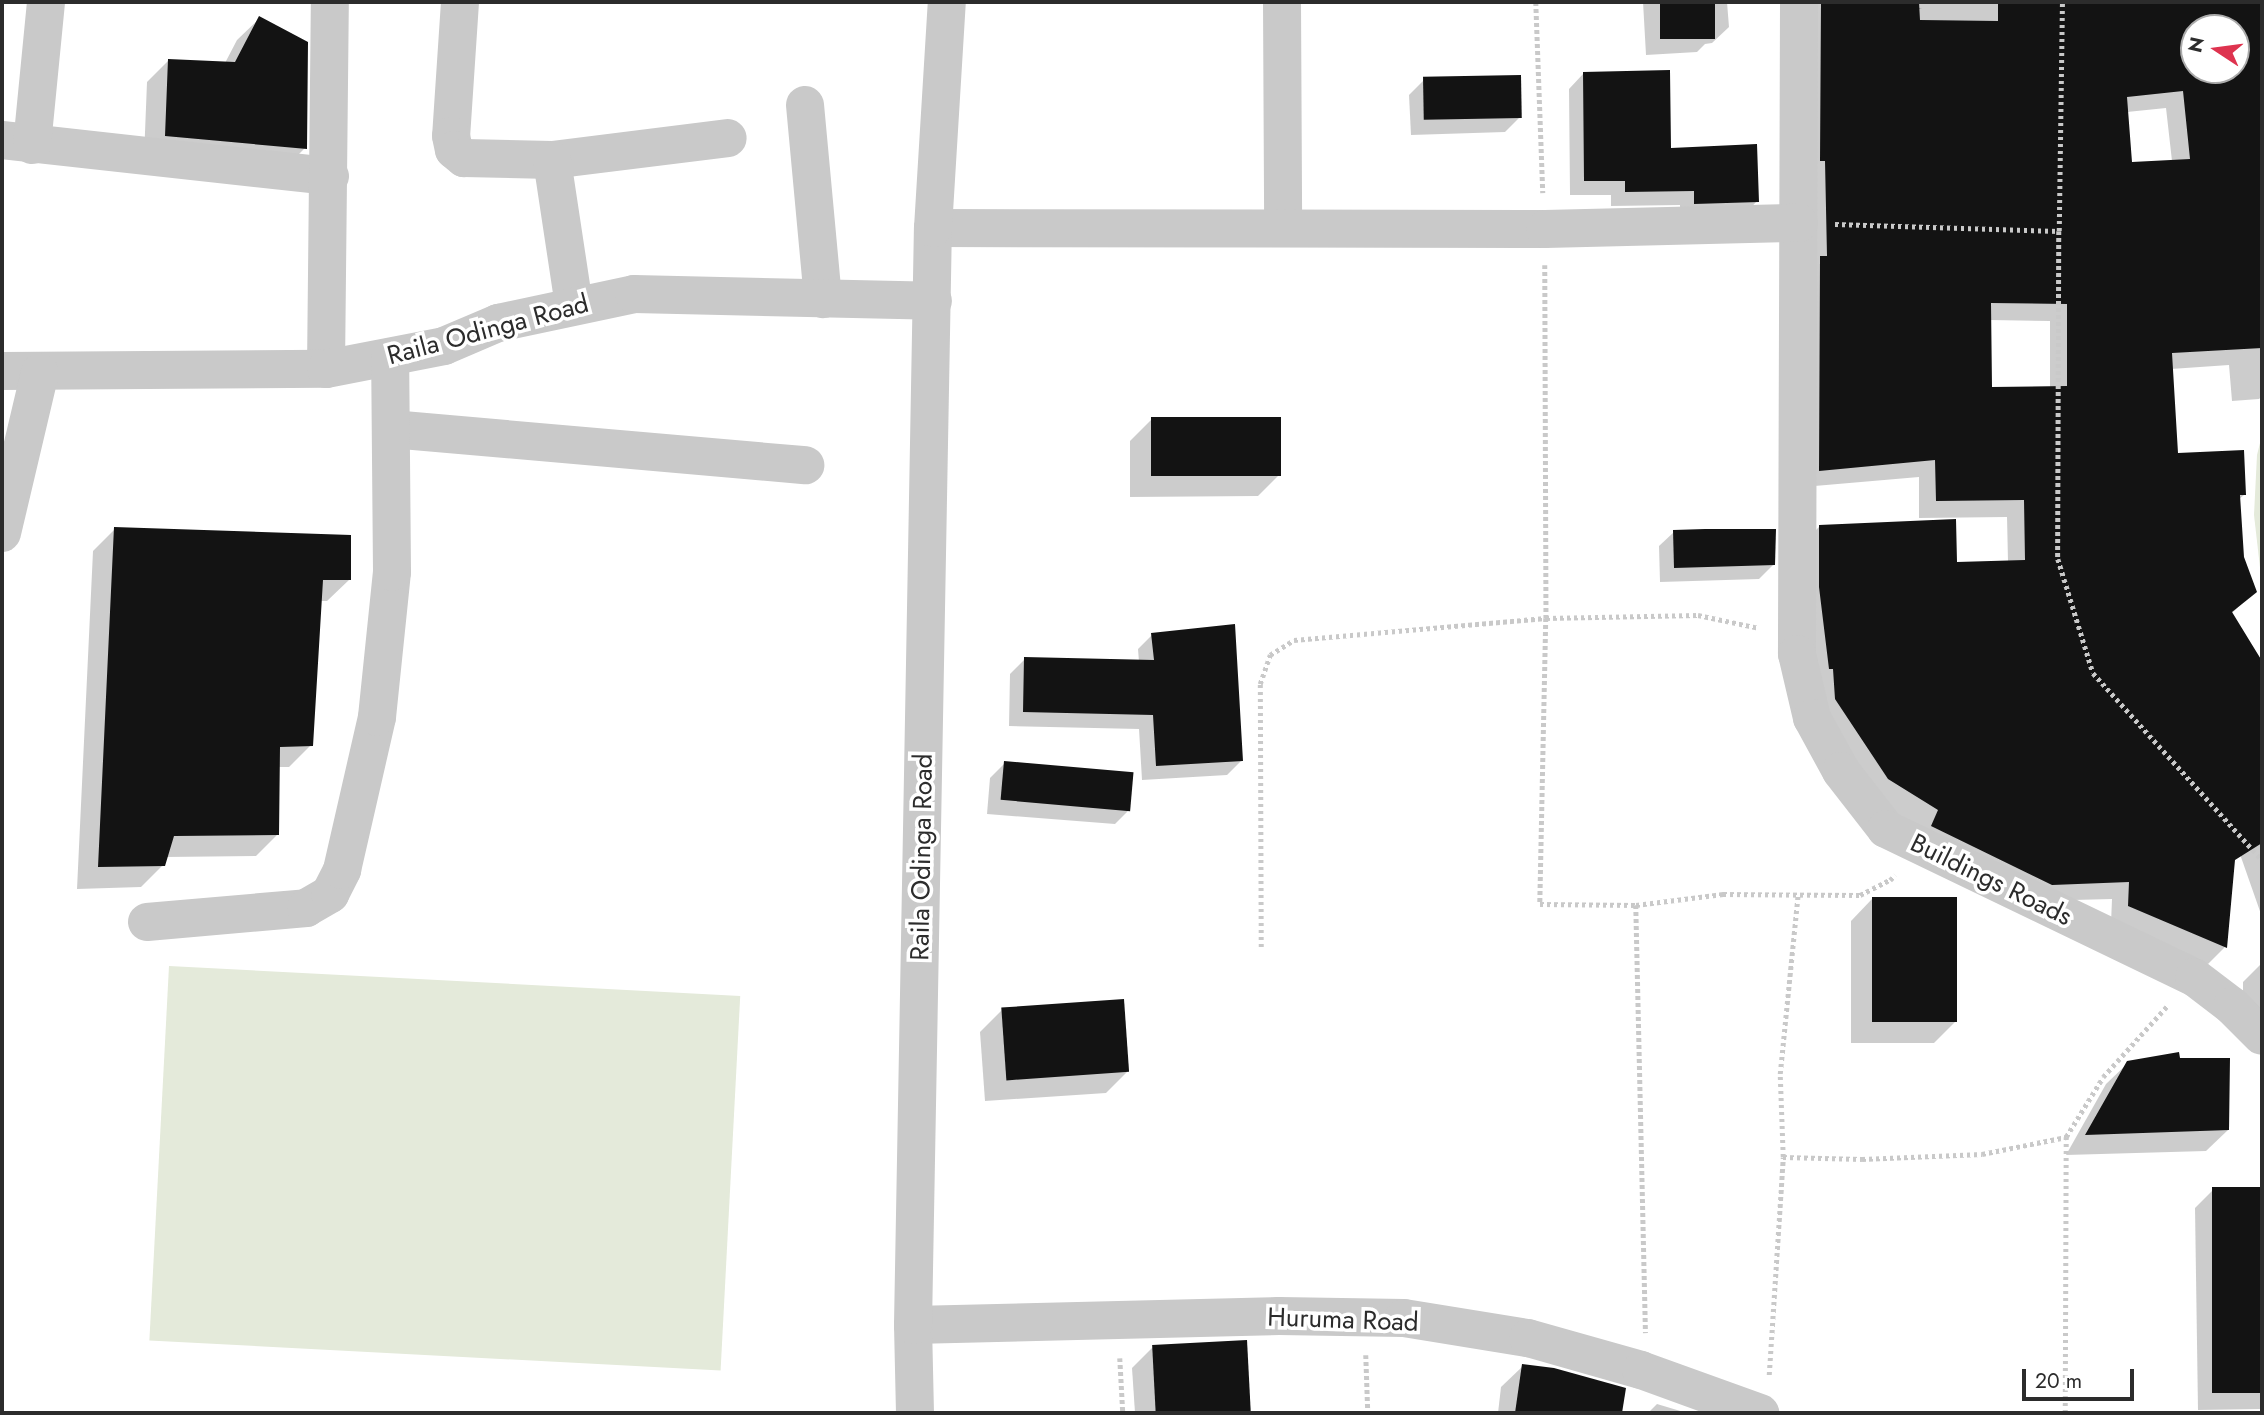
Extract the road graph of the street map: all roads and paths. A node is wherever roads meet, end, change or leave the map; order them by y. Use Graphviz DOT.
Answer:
graph roads {
  1 [pos="46,2"];
  2 [pos="330,2"];
  3 [pos="460,2"];
  4 [pos="947,2"];
  5 [pos="1282,2"];
  6 [pos="1536,2"];
  7 [pos="1800,2"];
  8 [pos="2062,2"];
  9 [pos="805,105"];
  10 [pos="728,138"];
  11 [pos="17,143"];
  12 [pos="552,160"];
  13 [pos="330,176"];
  14 [pos="1799,223"];
  15 [pos="933,228"];
  16 [pos="1283,228"];
  17 [pos="1545,229"];
  18 [pos="2059,231"];
  19 [pos="823,299"];
  20 [pos="933,301"];
  21 [pos="574,305"];
  22 [pos="390,357"];
  23 [pos="326,369"];
  24 [pos="2,371"];
  25 [pos="40,372"];
  26 [pos="391,429"];
  27 [pos="805,465"];
  28 [pos="2,533"];
  29 [pos="1546,618"];
  30 [pos="1797,654"];
  31 [pos="1918,844"];
  32 [pos="2262,860"];
  33 [pos="1798,894"];
  34 [pos="1636,905"];
  35 [pos="146,922"];
  36 [pos="1261,947"];
  37 [pos="2194,977"];
  38 [pos="2262,1036"];
  39 [pos="2066,1137"];
  40 [pos="1783,1157"];
  41 [pos="1365,1318"];
  42 [pos="1119,1321"];
  43 [pos="913,1325"];
  44 [pos="1647,1330"];
  45 [pos="1764,1400"];
  46 [pos="915,1413"];
  47 [pos="1123,1413"];
  48 [pos="1368,1413"];
  49 [pos="2065,1413"];
  1 -- 11 [label="street"];
  2 -- 13 [label="street"];
  3 -- 12 [label="street"];
  4 -- 15 [label="street, Raila Odinga Road"];
  5 -- 16 [label="street"];
  6 -- 17 [label="path"];
  7 -- 14 [label="street, Buildings Roads"];
  8 -- 18 [label="path"];
  9 -- 19 [label="street"];
  10 -- 12 [label="street"];
  11 -- 13 [label="street"];
  12 -- 21 [label="street"];
  13 -- 23 [label="street"];
  14 -- 17 [label="street"];
  14 -- 18 [label="path"];
  14 -- 30 [label="street, Buildings Roads"];
  15 -- 16 [label="street"];
  15 -- 20 [label="street, Raila Odinga Road"];
  16 -- 17 [label="street"];
  17 -- 29 [label="path"];
  18 -- 32 [label="path"];
  19 -- 20 [label="street, Raila Odinga Road"];
  19 -- 21 [label="street, Raila Odinga Road"];
  20 -- 43 [label="street, Raila Odinga Road"];
  21 -- 22 [label="street, Raila Odinga Road"];
  22 -- 23 [label="street, Raila Odinga Road"];
  22 -- 26 [label="street"];
  23 -- 25 [label="street, Raila Odinga Road"];
  24 -- 25 [label="street, Raila Odinga Road"];
  25 -- 28 [label="street"];
  26 -- 27 [label="street"];
  26 -- 35 [label="street"];
  29 -- 30 [label="path"];
  29 -- 34 [label="path"];
  29 -- 36 [label="path"];
  30 -- 31 [label="street, Buildings Roads"];
  31 -- 33 [label="path"];
  31 -- 37 [label="street, Buildings Roads"];
  33 -- 34 [label="path"];
  33 -- 40 [label="path"];
  34 -- 44 [label="path"];
  37 -- 38 [label="street, Buildings Roads"];
  37 -- 39 [label="path"];
  39 -- 40 [label="path"];
  39 -- 49 [label="path"];
  40 -- 45 [label="path"];
  41 -- 42 [label="street, Huruma Road"];
  41 -- 45 [label="street, Huruma Road"];
  41 -- 48 [label="path"];
  42 -- 43 [label="street, Huruma Road"];
  42 -- 47 [label="path"];
  43 -- 46 [label="street, Raila Odinga Road"];
}
